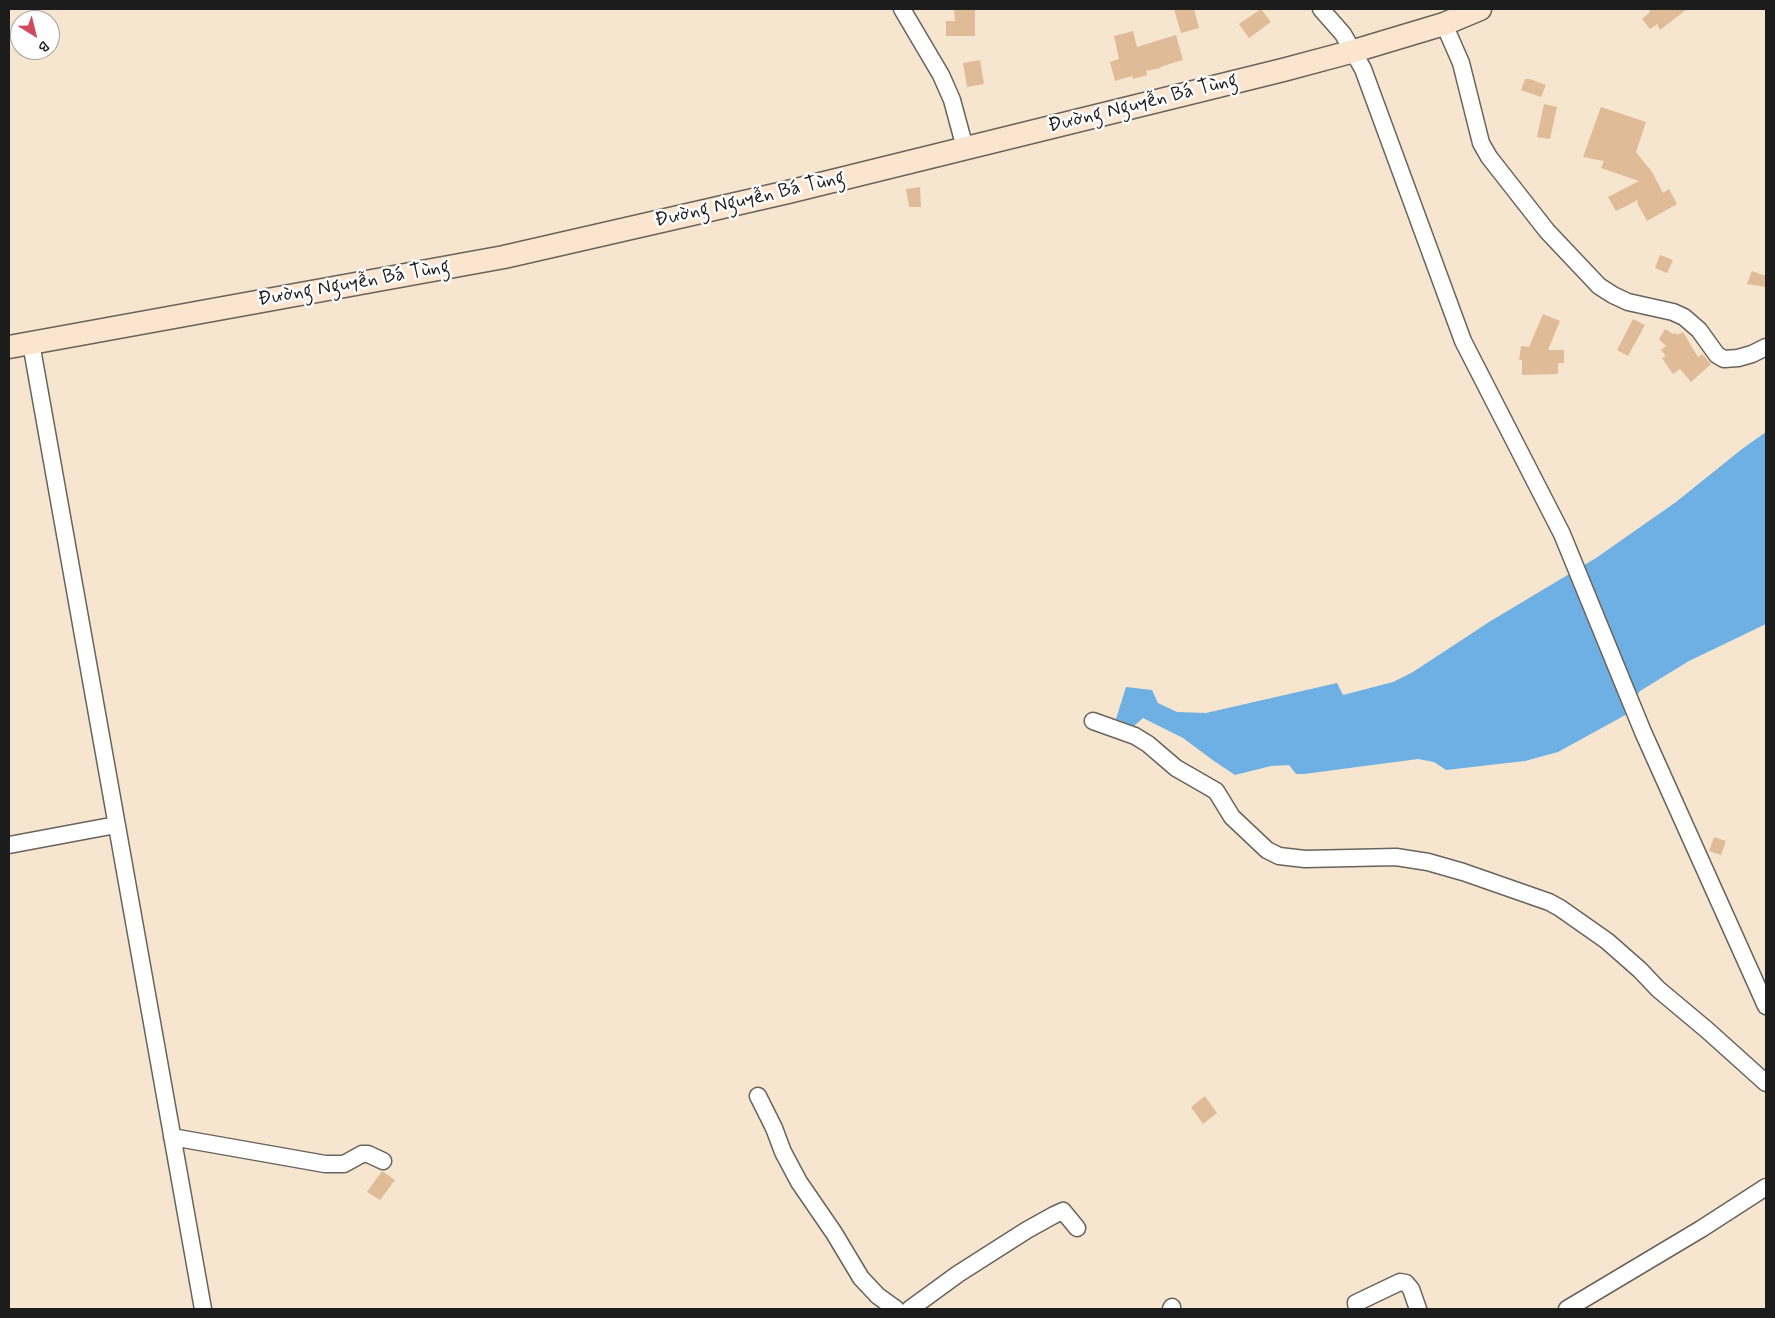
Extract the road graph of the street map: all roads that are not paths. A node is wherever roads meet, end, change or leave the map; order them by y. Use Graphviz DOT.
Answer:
graph roads {
  1 [pos="902,9"];
  2 [pos="1321,9"];
  3 [pos="1480,9"];
  4 [pos="1444,24"];
  5 [pos="1354,51"];
  6 [pos="959,150"];
  7 [pos="31,343"];
  8 [pos="9,347"];
  9 [pos="1766,347"];
  10 [pos="1093,721"];
  11 [pos="116,826"];
  12 [pos="9,845"];
  13 [pos="1766,1006"];
  14 [pos="1766,1083"];
  15 [pos="758,1096"];
  16 [pos="172,1137"];
  17 [pos="383,1161"];
  18 [pos="1766,1187"];
  19 [pos="1077,1228"];
  20 [pos="202,1309"];
  21 [pos="896,1309"];
  22 [pos="910,1309"];
  23 [pos="1357,1309"];
  24 [pos="1418,1309"];
  25 [pos="1568,1309"];
  1 -- 6 [label="street"];
  2 -- 5 [label="street"];
  3 -- 4 [label="main road, Đường Nguyễn Bá Tùng"];
  4 -- 5 [label="main road, Đường Nguyễn Bá Tùng"];
  4 -- 9 [label="street"];
  5 -- 6 [label="main road, Đường Nguyễn Bá Tùng"];
  5 -- 13 [label="street"];
  6 -- 7 [label="main road, Đường Nguyễn Bá Tùng"];
  7 -- 8 [label="main road, Đường Nguyễn Bá Tùng"];
  7 -- 11 [label="street"];
  10 -- 14 [label="street"];
  11 -- 12 [label="street"];
  11 -- 16 [label="street"];
  15 -- 21 [label="street"];
  16 -- 17 [label="street"];
  16 -- 20 [label="street"];
  18 -- 25 [label="street"];
  19 -- 22 [label="street"];
  23 -- 24 [label="street"];
}
